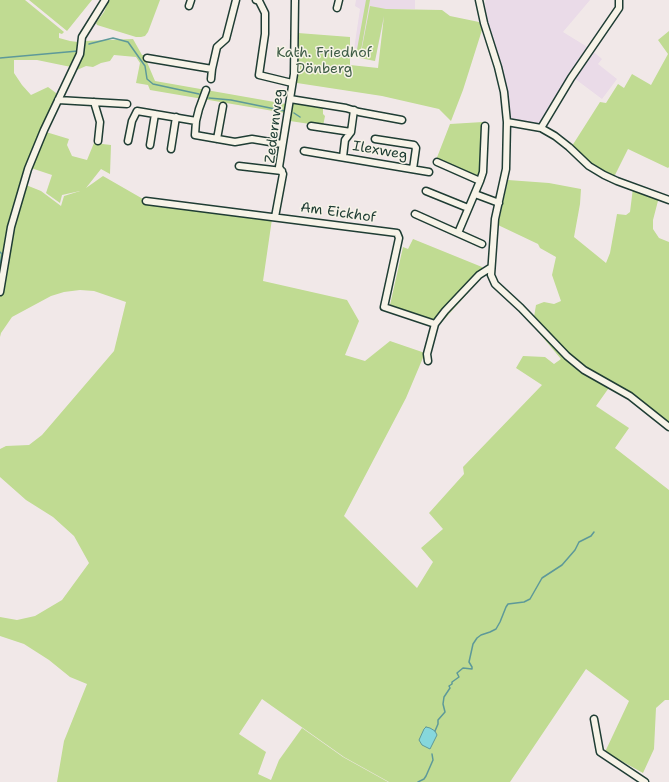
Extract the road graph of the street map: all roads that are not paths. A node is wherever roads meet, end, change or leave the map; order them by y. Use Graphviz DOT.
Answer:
graph roads {
  1 [pos="105,0"];
  2 [pos="236,0"];
  3 [pos="256,0"];
  4 [pos="295,0"];
  5 [pos="339,0"];
  6 [pos="479,0"];
  7 [pos="619,0"];
  8 [pos="337,8"];
  9 [pos="147,58"];
  10 [pos="212,69"];
  11 [pos="211,79"];
  12 [pos="292,83"];
  13 [pos="206,90"];
  14 [pos="290,99"];
  15 [pos="58,100"];
  16 [pos="94,102"];
  17 [pos="127,104"];
  18 [pos="223,106"];
  19 [pos="354,110"];
  20 [pos="156,114"];
  21 [pos="176,117"];
  22 [pos="402,120"];
  23 [pos="196,121"];
  24 [pos="507,122"];
  25 [pos="311,126"];
  26 [pos="485,126"];
  27 [pos="541,128"];
  28 [pos="351,132"];
  29 [pos="217,139"];
  30 [pos="375,139"];
  31 [pos="98,141"];
  32 [pos="128,141"];
  33 [pos="282,144"];
  34 [pos="150,145"];
  35 [pos="171,149"];
  36 [pos="304,151"];
  37 [pos="343,157"];
  38 [pos="436,162"];
  39 [pos="239,166"];
  40 [pos="413,169"];
  41 [pos="282,171"];
  42 [pos="429,172"];
  43 [pos="480,180"];
  44 [pos="426,191"];
  45 [pos="475,194"];
  46 [pos="669,200"];
  47 [pos="146,201"];
  48 [pos="499,203"];
  49 [pos="468,208"];
  50 [pos="415,214"];
  51 [pos="275,217"];
  52 [pos="458,233"];
  53 [pos="482,244"];
  54 [pos="490,268"];
  55 [pos="0,292"];
  56 [pos="435,324"];
  57 [pos="428,361"];
  58 [pos="669,427"];
  59 [pos="594,719"];
  60 [pos="645,782"];
  1 -- 15 [label="street"];
  2 -- 10 [label="street"];
  3 -- 12 [label="street, Zedernweg"];
  4 -- 12 [label="street, Zedernweg"];
  5 -- 8 [label="street"];
  6 -- 24 [label="street"];
  7 -- 27 [label="street"];
  9 -- 10 [label="street"];
  10 -- 11 [label="street"];
  12 -- 14 [label="street, Zedernweg"];
  13 -- 23 [label="street"];
  14 -- 19 [label="street"];
  14 -- 33 [label="street, Zedernweg"];
  15 -- 16 [label="street"];
  15 -- 55 [label="street"];
  16 -- 17 [label="street"];
  16 -- 31 [label="street"];
  18 -- 29 [label="street"];
  19 -- 22 [label="street"];
  19 -- 28 [label="street, Ilexweg"];
  20 -- 21 [label="street"];
  20 -- 32 [label="street"];
  20 -- 34 [label="street"];
  21 -- 23 [label="street"];
  21 -- 35 [label="street"];
  23 -- 29 [label="street"];
  24 -- 27 [label="street"];
  24 -- 48 [label="street"];
  25 -- 28 [label="street, Ilexweg"];
  26 -- 43 [label="street"];
  27 -- 46 [label="street"];
  28 -- 37 [label="street, Ilexweg"];
  29 -- 33 [label="street"];
  30 -- 40 [label="street, Ilexweg"];
  33 -- 41 [label="street, Zedernweg"];
  36 -- 37 [label="street, Ilexweg"];
  37 -- 40 [label="street, Ilexweg"];
  38 -- 43 [label="street"];
  39 -- 41 [label="street, Zedernweg"];
  40 -- 42 [label="street, Ilexweg"];
  41 -- 51 [label="street, Zedernweg"];
  43 -- 45 [label="street"];
  44 -- 49 [label="street"];
  45 -- 48 [label="street"];
  45 -- 49 [label="street"];
  47 -- 51 [label="street, Am Eickhof"];
  48 -- 54 [label="street"];
  49 -- 52 [label="street"];
  50 -- 52 [label="street"];
  51 -- 56 [label="street, Am Eickhof"];
  52 -- 53 [label="street"];
  54 -- 56 [label="street"];
  54 -- 58 [label="street"];
  56 -- 57 [label="street"];
  59 -- 60 [label="street"];
}
